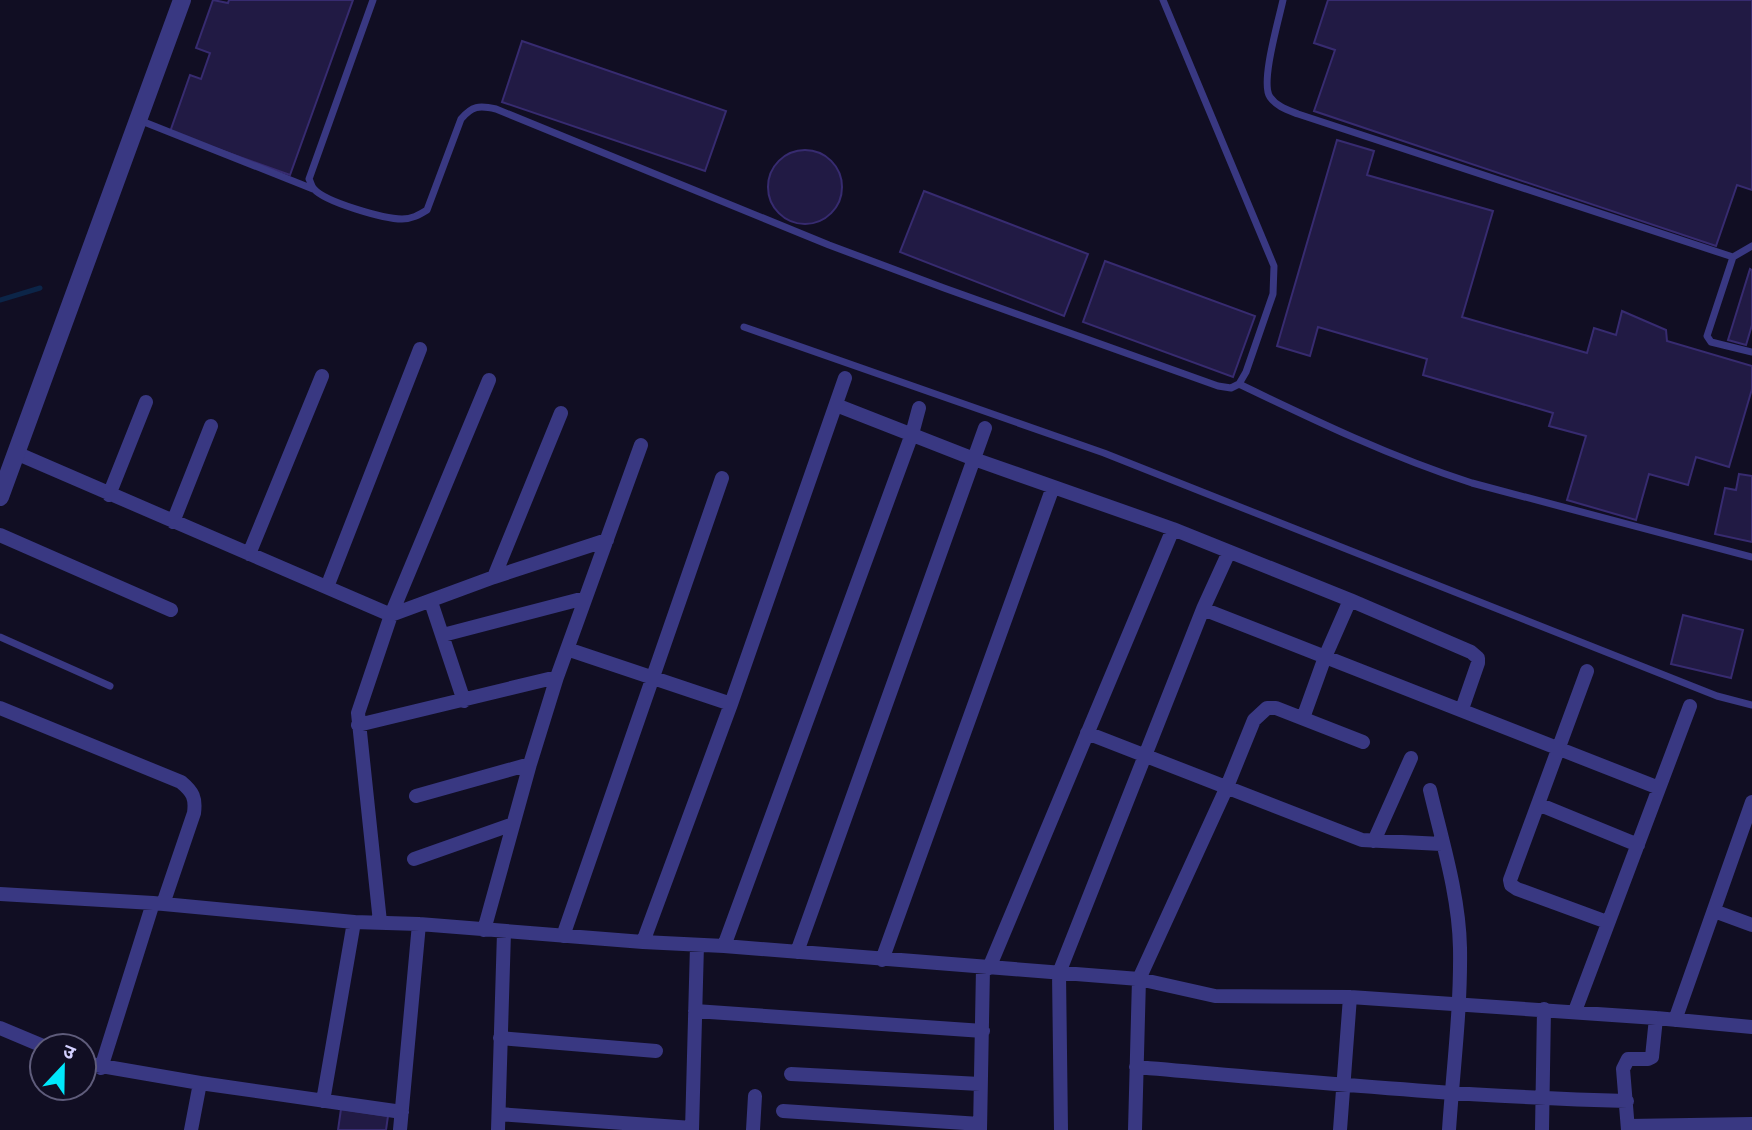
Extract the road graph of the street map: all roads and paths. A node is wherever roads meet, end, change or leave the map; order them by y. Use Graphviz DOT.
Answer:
graph roads {
  1 [pos="182,0"];
  2 [pos="373,0"];
  3 [pos="1163,0"];
  4 [pos="1283,0"];
  5 [pos="138,120"];
  6 [pos="314,189"];
  7 [pos="1752,246"];
  8 [pos="1733,257"];
  9 [pos="744,327"];
  10 [pos="420,349"];
  11 [pos="1752,352"];
  12 [pos="322,376"];
  13 [pos="845,378"];
  14 [pos="489,380"];
  15 [pos="1239,384"];
  16 [pos="146,402"];
  17 [pos="836,405"];
  18 [pos="919,408"];
  19 [pos="561,413"];
  20 [pos="211,426"];
  21 [pos="985,428"];
  22 [pos="912,434"];
  23 [pos="640,445"];
  24 [pos="16,453"];
  25 [pos="974,459"];
  26 [pos="722,478"];
  27 [pos="1053,487"];
  28 [pos="109,495"];
  29 [pos="0,496"];
  30 [pos="173,522"];
  31 [pos="1173,529"];
  32 [pos="0,535"];
  33 [pos="607,540"];
  34 [pos="1229,552"];
  35 [pos="249,554"];
  36 [pos="1752,557"];
  37 [pos="494,576"];
  38 [pos="327,587"];
  39 [pos="586,598"];
  40 [pos="1350,600"];
  41 [pos="431,601"];
  42 [pos="1203,609"];
  43 [pos="171,610"];
  44 [pos="391,615"];
  45 [pos="443,635"];
  46 [pos="0,637"];
  47 [pos="567,649"];
  48 [pos="1325,657"];
  49 [pos="1587,671"];
  50 [pos="557,677"];
  51 [pos="653,678"];
  52 [pos="110,686"];
  53 [pos="464,701"];
  54 [pos="731,704"];
  55 [pos="1752,705"];
  56 [pos="1690,706"];
  57 [pos="0,708"];
  58 [pos="1462,709"];
  59 [pos="1303,718"];
  60 [pos="358,725"];
  61 [pos="1087,733"];
  62 [pos="1363,742"];
  63 [pos="1558,747"];
  64 [pos="1144,756"];
  65 [pos="1410,758"];
  66 [pos="530,764"];
  67 [pos="1660,788"];
  68 [pos="1226,789"];
  69 [pos="1430,790"];
  70 [pos="416,796"];
  71 [pos="1752,802"];
  72 [pos="1538,804"];
  73 [pos="513,824"];
  74 [pos="1374,841"];
  75 [pos="1442,844"];
  76 [pos="1638,845"];
  77 [pos="414,859"];
  78 [pos="0,894"];
  79 [pos="158,904"];
  80 [pos="1714,911"];
  81 [pos="354,922"];
  82 [pos="380,922"];
  83 [pos="1608,922"];
  84 [pos="419,924"];
  85 [pos="1752,925"];
  86 [pos="484,930"];
  87 [pos="504,932"];
  88 [pos="563,936"];
  89 [pos="643,942"];
  90 [pos="697,945"];
  91 [pos="724,946"];
  92 [pos="797,952"];
  93 [pos="882,960"];
  94 [pos="986,968"];
  95 [pos="1059,973"];
  96 [pos="1139,979"];
  97 [pos="1350,997"];
  98 [pos="1458,1003"];
  99 [pos="1544,1009"];
  100 [pos="695,1011"];
  101 [pos="1574,1011"];
  102 [pos="1656,1018"];
  103 [pos="1675,1020"];
  104 [pos="1752,1027"];
  105 [pos="0,1028"];
  106 [pos="983,1031"];
  107 [pos="500,1038"];
  108 [pos="28,1040"];
  109 [pos="656,1051"];
  110 [pos="98,1067"];
  111 [pos="1136,1067"];
  112 [pos="101,1068"];
  113 [pos="791,1074"];
  114 [pos="200,1083"];
  115 [pos="980,1084"];
  116 [pos="1343,1085"];
  117 [pos="1451,1092"];
  118 [pos="755,1096"];
  119 [pos="1542,1098"];
  120 [pos="323,1101"];
  121 [pos="1627,1101"];
  122 [pos="783,1111"];
  123 [pos="402,1112"];
  124 [pos="499,1114"];
  125 [pos="1752,1124"];
  126 [pos="583,1126"];
  127 [pos="980,1127"];
  128 [pos="1628,1128"];
  129 [pos="692,1129"];
  130 [pos="191,1130"];
  131 [pos="400,1130"];
  132 [pos="498,1130"];
  133 [pos="754,1130"];
  134 [pos="1061,1130"];
  135 [pos="1135,1130"];
  136 [pos="1339,1130"];
  137 [pos="1449,1130"];
  138 [pos="1542,1130"];
  1 -- 5 [label="street"];
  2 -- 6 [label="lane"];
  3 -- 15 [label="lane"];
  4 -- 8 [label="lane"];
  5 -- 6 [label="lane"];
  5 -- 24 [label="street"];
  6 -- 15 [label="lane"];
  7 -- 8 [label="lane"];
  8 -- 11 [label="lane"];
  9 -- 55 [label="lane"];
  10 -- 38 [label="street"];
  12 -- 35 [label="street"];
  13 -- 17 [label="street"];
  14 -- 44 [label="street"];
  15 -- 36 [label="lane"];
  16 -- 28 [label="street"];
  17 -- 22 [label="street"];
  17 -- 54 [label="street"];
  18 -- 22 [label="street"];
  19 -- 37 [label="street"];
  20 -- 30 [label="street"];
  21 -- 25 [label="street"];
  22 -- 25 [label="street"];
  22 -- 91 [label="street"];
  23 -- 33 [label="street"];
  24 -- 28 [label="street"];
  24 -- 29 [label="street"];
  25 -- 27 [label="street"];
  25 -- 92 [label="street"];
  26 -- 51 [label="street"];
  27 -- 31 [label="street"];
  27 -- 93 [label="street"];
  28 -- 30 [label="street"];
  30 -- 35 [label="street"];
  31 -- 34 [label="street"];
  31 -- 61 [label="street"];
  32 -- 43 [label="street"];
  33 -- 37 [label="street"];
  33 -- 39 [label="street"];
  34 -- 40 [label="street"];
  34 -- 42 [label="street"];
  35 -- 38 [label="street"];
  37 -- 41 [label="street"];
  38 -- 44 [label="street"];
  39 -- 45 [label="street"];
  39 -- 47 [label="street"];
  40 -- 48 [label="street"];
  40 -- 58 [label="street"];
  41 -- 44 [label="street"];
  41 -- 45 [label="street"];
  42 -- 48 [label="street"];
  42 -- 64 [label="street"];
  44 -- 60 [label="street"];
  45 -- 53 [label="street"];
  46 -- 52 [label="lane"];
  47 -- 50 [label="street"];
  47 -- 51 [label="street"];
  48 -- 58 [label="street"];
  48 -- 59 [label="street"];
  49 -- 63 [label="street"];
  50 -- 53 [label="street"];
  50 -- 66 [label="street"];
  51 -- 54 [label="street"];
  51 -- 88 [label="street"];
  53 -- 60 [label="street"];
  54 -- 89 [label="street"];
  56 -- 67 [label="street"];
  57 -- 79 [label="street"];
  58 -- 63 [label="street"];
  59 -- 62 [label="street"];
  59 -- 68 [label="street"];
  60 -- 82 [label="street"];
  61 -- 64 [label="street"];
  61 -- 94 [label="street"];
  63 -- 67 [label="street"];
  63 -- 72 [label="street"];
  64 -- 68 [label="street"];
  64 -- 95 [label="street"];
  65 -- 74 [label="street"];
  66 -- 70 [label="street"];
  66 -- 73 [label="street"];
  67 -- 76 [label="street"];
  68 -- 74 [label="street"];
  68 -- 96 [label="street"];
  69 -- 75 [label="street"];
  71 -- 80 [label="street"];
  72 -- 76 [label="street"];
  72 -- 83 [label="street"];
  73 -- 77 [label="street"];
  73 -- 86 [label="street"];
  74 -- 75 [label="street"];
  75 -- 98 [label="street"];
  76 -- 83 [label="street"];
  78 -- 79 [label="street"];
  79 -- 81 [label="street"];
  79 -- 112 [label="street"];
  80 -- 85 [label="street"];
  80 -- 103 [label="street"];
  81 -- 82 [label="street"];
  81 -- 120 [label="street"];
  82 -- 84 [label="street"];
  83 -- 101 [label="street"];
  84 -- 86 [label="street"];
  84 -- 123 [label="street"];
  86 -- 87 [label="street"];
  87 -- 88 [label="street"];
  87 -- 107 [label="street"];
  88 -- 89 [label="street"];
  89 -- 90 [label="street"];
  90 -- 91 [label="street"];
  90 -- 100 [label="street"];
  91 -- 92 [label="street"];
  92 -- 93 [label="street"];
  93 -- 94 [label="street"];
  94 -- 95 [label="street"];
  94 -- 106 [label="street"];
  95 -- 96 [label="street"];
  95 -- 134 [label="street"];
  96 -- 97 [label="street"];
  96 -- 111 [label="street"];
  97 -- 98 [label="street"];
  97 -- 116 [label="street"];
  98 -- 99 [label="street"];
  98 -- 117 [label="street"];
  99 -- 101 [label="street"];
  99 -- 119 [label="street"];
  100 -- 106 [label="street"];
  100 -- 129 [label="street"];
  101 -- 102 [label="street"];
  102 -- 103 [label="street"];
  102 -- 121 [label="street"];
  103 -- 104 [label="street"];
  105 -- 108 [label="street"];
  106 -- 115 [label="street"];
  107 -- 109 [label="street"];
  107 -- 124 [label="street"];
  110 -- 112 [label="street"];
  111 -- 116 [label="street"];
  111 -- 135 [label="street"];
  112 -- 114 [label="street"];
  113 -- 115 [label="street"];
  114 -- 120 [label="street"];
  114 -- 130 [label="street"];
  115 -- 127 [label="street"];
  116 -- 117 [label="street"];
  116 -- 136 [label="street"];
  117 -- 119 [label="street"];
  117 -- 137 [label="street"];
  118 -- 133 [label="street"];
  119 -- 121 [label="street"];
  119 -- 138 [label="street"];
  120 -- 123 [label="street"];
  121 -- 128 [label="street"];
  122 -- 127 [label="street"];
  123 -- 131 [label="street"];
  124 -- 126 [label="street"];
  124 -- 132 [label="street"];
  125 -- 128 [label="street"];
  126 -- 129 [label="street"];
}
